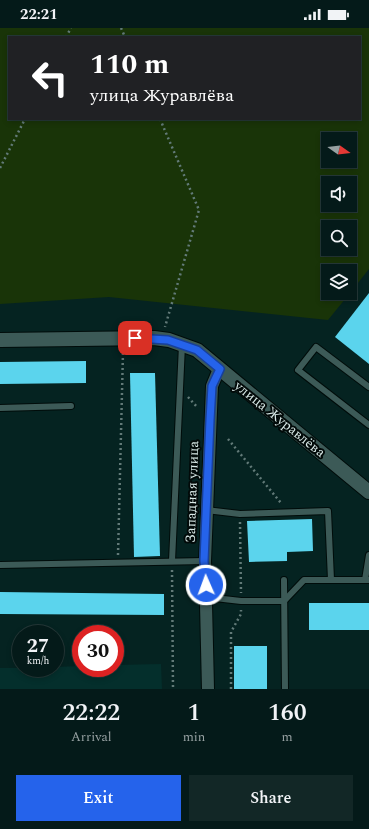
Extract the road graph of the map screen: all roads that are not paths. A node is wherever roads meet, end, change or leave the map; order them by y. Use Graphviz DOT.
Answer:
graph roads {
  1 [pos="0,340"];
  2 [pos="182,345"];
  3 [pos="220,369"];
  4 [pos="369,387"];
  5 [pos="71,406"];
  6 [pos="0,408"];
  7 [pos="369,424"];
  8 [pos="369,492"];
  9 [pos="206,510"];
  10 [pos="369,555"];
  11 [pos="172,561"];
  12 [pos="204,561"];
  13 [pos="0,565"];
  14 [pos="284,580"];
  15 [pos="331,580"];
  16 [pos="367,580"];
  17 [pos="206,597"];
  18 [pos="284,601"];
  19 [pos="208,689"];
  20 [pos="285,689"];
  1 -- 2 [label="street, улица Журавлёва"];
  2 -- 3 [label="street, улица Журавлёва"];
  2 -- 11 [label="lane"];
  3 -- 8 [label="street, улица Журавлёва"];
  3 -- 9 [label="street, Западная улица"];
  4 -- 7 [label="lane"];
  5 -- 6 [label="lane"];
  9 -- 12 [label="street, Западная улица"];
  9 -- 15 [label="lane"];
  10 -- 16 [label="lane"];
  11 -- 12 [label="lane"];
  11 -- 13 [label="lane"];
  12 -- 17 [label="street, Западная улица"];
  14 -- 18 [label="lane"];
  15 -- 16 [label="lane"];
  15 -- 18 [label="lane"];
  17 -- 18 [label="lane"];
  17 -- 19 [label="street, Западная улица"];
  18 -- 20 [label="lane"];
}
